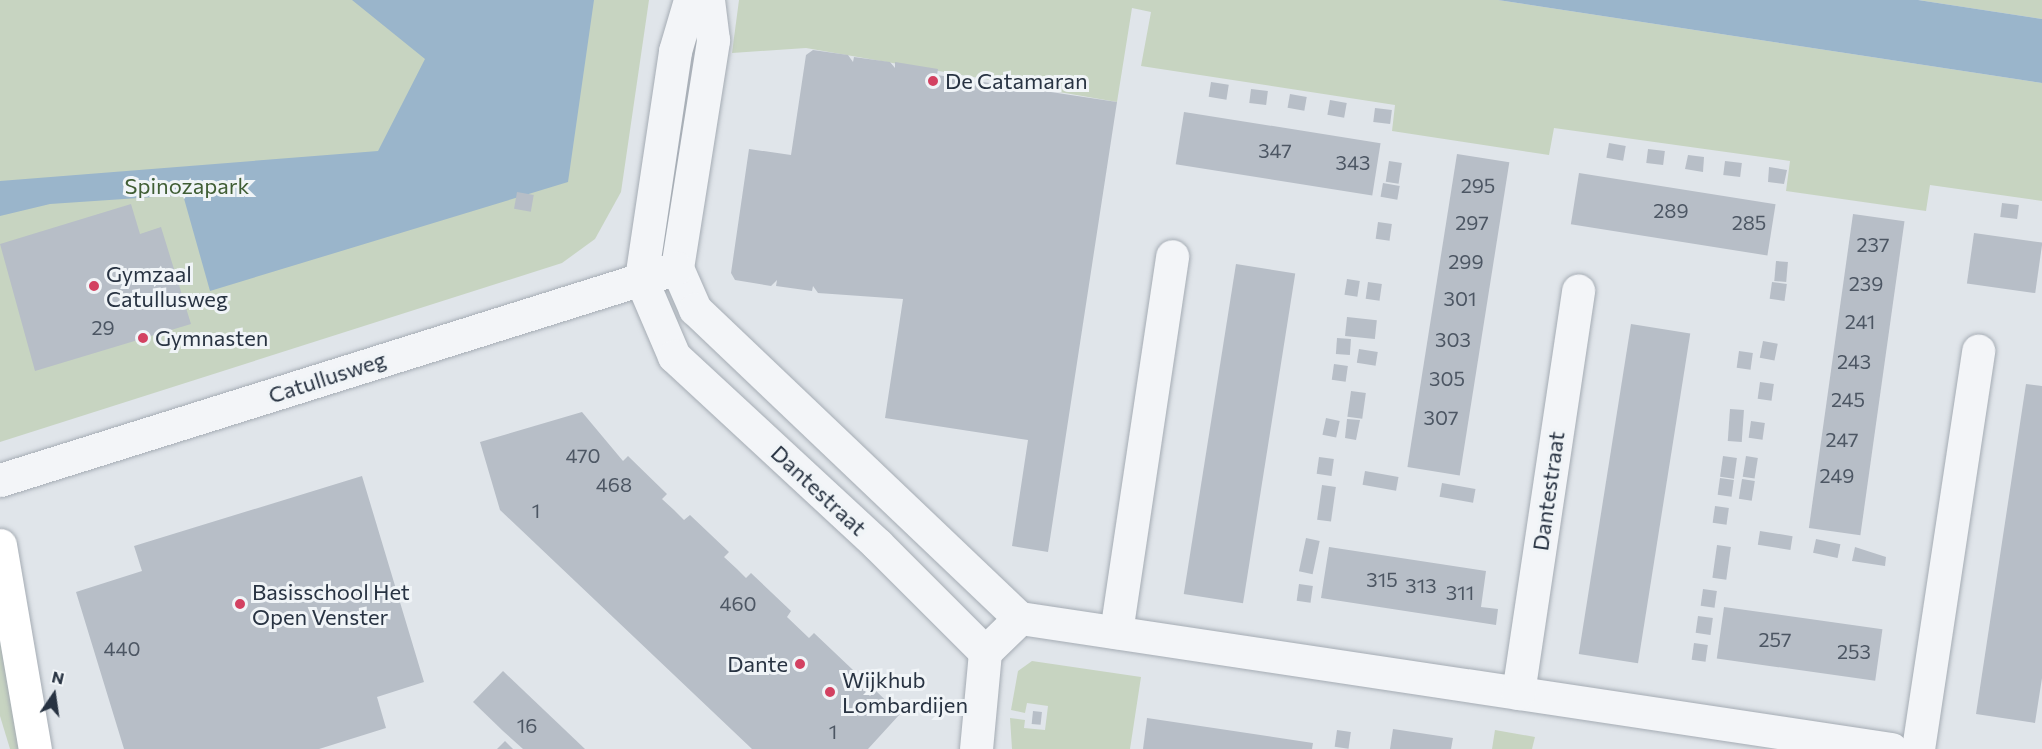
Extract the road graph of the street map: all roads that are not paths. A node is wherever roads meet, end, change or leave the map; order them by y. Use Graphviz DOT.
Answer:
graph roads {
  1 [pos="690,0"];
  2 [pos="708,0"];
  3 [pos="1172,256"];
  4 [pos="677,268"];
  5 [pos="641,279"];
  6 [pos="1578,290"];
  7 [pos="1978,351"];
  8 [pos="7,478"];
  9 [pos="0,545"];
  10 [pos="1020,618"];
  11 [pos="1116,632"];
  12 [pos="985,652"];
  13 [pos="1518,693"];
  14 [pos="35,749"];
  15 [pos="976,749"];
  16 [pos="1891,749"];
  17 [pos="1918,749"];
  1 -- 5 [label="street"];
  2 -- 4 [label="street"];
  3 -- 11 [label="street"];
  4 -- 5 [label="street, Catullusweg"];
  4 -- 10 [label="street, Dantestraat"];
  5 -- 8 [label="street, Catullusweg"];
  5 -- 12 [label="street, Dantestraat"];
  6 -- 13 [label="street, Dantestraat"];
  7 -- 17 [label="street"];
  9 -- 14 [label="street"];
  10 -- 11 [label="street"];
  10 -- 12 [label="street"];
  11 -- 13 [label="street"];
  12 -- 15 [label="street"];
  13 -- 16 [label="street"];
}
